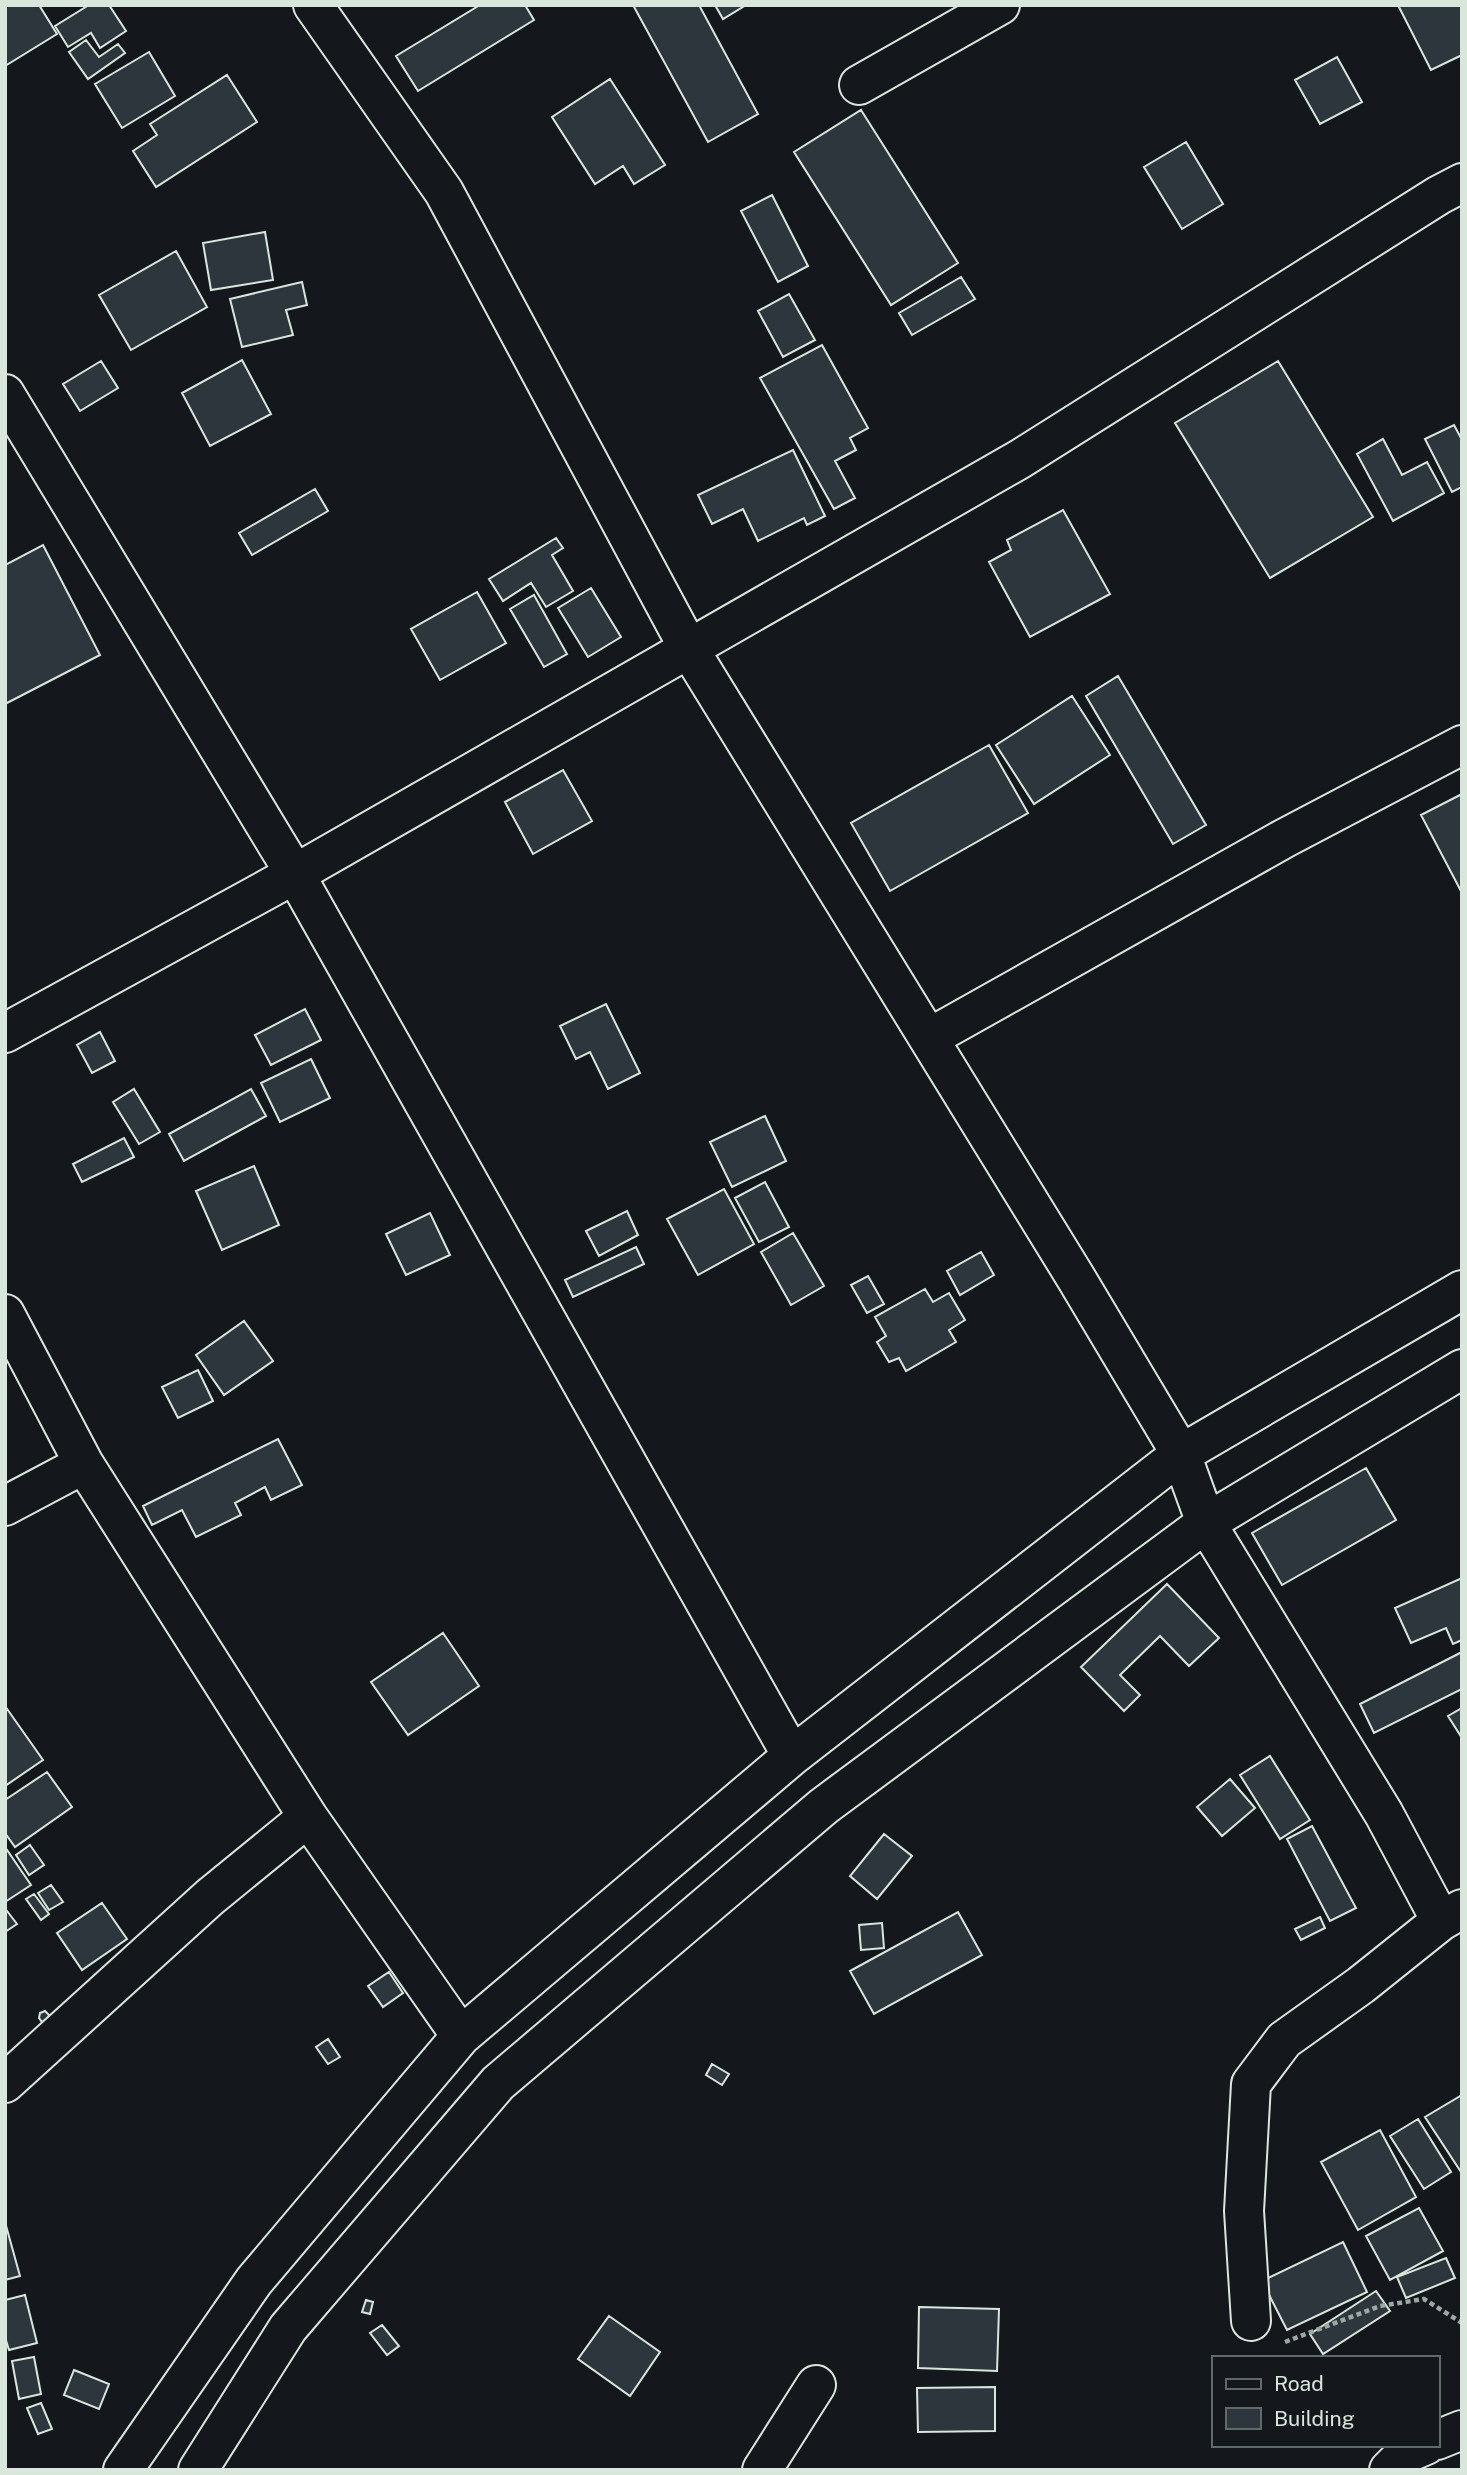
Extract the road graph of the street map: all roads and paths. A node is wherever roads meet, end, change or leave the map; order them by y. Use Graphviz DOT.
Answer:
graph roads {
  1 [pos="313,5"];
  2 [pos="1000,5"];
  3 [pos="859,85"];
  4 [pos="1462,183"];
  5 [pos="5,394"];
  6 [pos="689,649"];
  7 [pos="1462,745"];
  8 [pos="295,874"];
  9 [pos="5,1033"];
  10 [pos="929,1038"];
  11 [pos="1462,1290"];
  12 [pos="5,1314"];
  13 [pos="1462,1369"];
  14 [pos="1181,1454"];
  15 [pos="84,1464"];
  16 [pos="5,1506"];
  17 [pos="1206,1523"];
  18 [pos="792,1756"];
  19 [pos="308,1817"];
  20 [pos="1452,1915"];
  21 [pos="461,2036"];
  22 [pos="5,2083"];
  23 [pos="1251,2320"];
  24 [pos="1462,2323"];
  25 [pos="816,2385"];
  26 [pos="1462,2430"];
  27 [pos="1439,2439"];
  28 [pos="1421,2447"];
  29 [pos="127,2464"];
  30 [pos="96,2470"];
  31 [pos="198,2470"];
  32 [pos="762,2470"];
  33 [pos="1389,2470"];
  1 -- 6 [label="street"];
  2 -- 3 [label="street"];
  4 -- 6 [label="street"];
  5 -- 8 [label="street"];
  6 -- 8 [label="street"];
  6 -- 10 [label="street"];
  7 -- 10 [label="street"];
  8 -- 9 [label="street"];
  8 -- 18 [label="street"];
  10 -- 14 [label="street"];
  11 -- 14 [label="street"];
  12 -- 15 [label="street"];
  13 -- 17 [label="street"];
  14 -- 17 [label="street"];
  14 -- 18 [label="street"];
  15 -- 16 [label="street"];
  15 -- 19 [label="street"];
  17 -- 20 [label="street"];
  17 -- 31 [label="street"];
  18 -- 21 [label="street"];
  19 -- 21 [label="street"];
  19 -- 22 [label="street"];
  20 -- 23 [label="street"];
  21 -- 29 [label="street"];
  23 -- 24 [label="path"];
  25 -- 32 [label="street"];
  26 -- 27 [label="street"];
  28 -- 33 [label="street"];
  29 -- 30 [label="street"];
}
